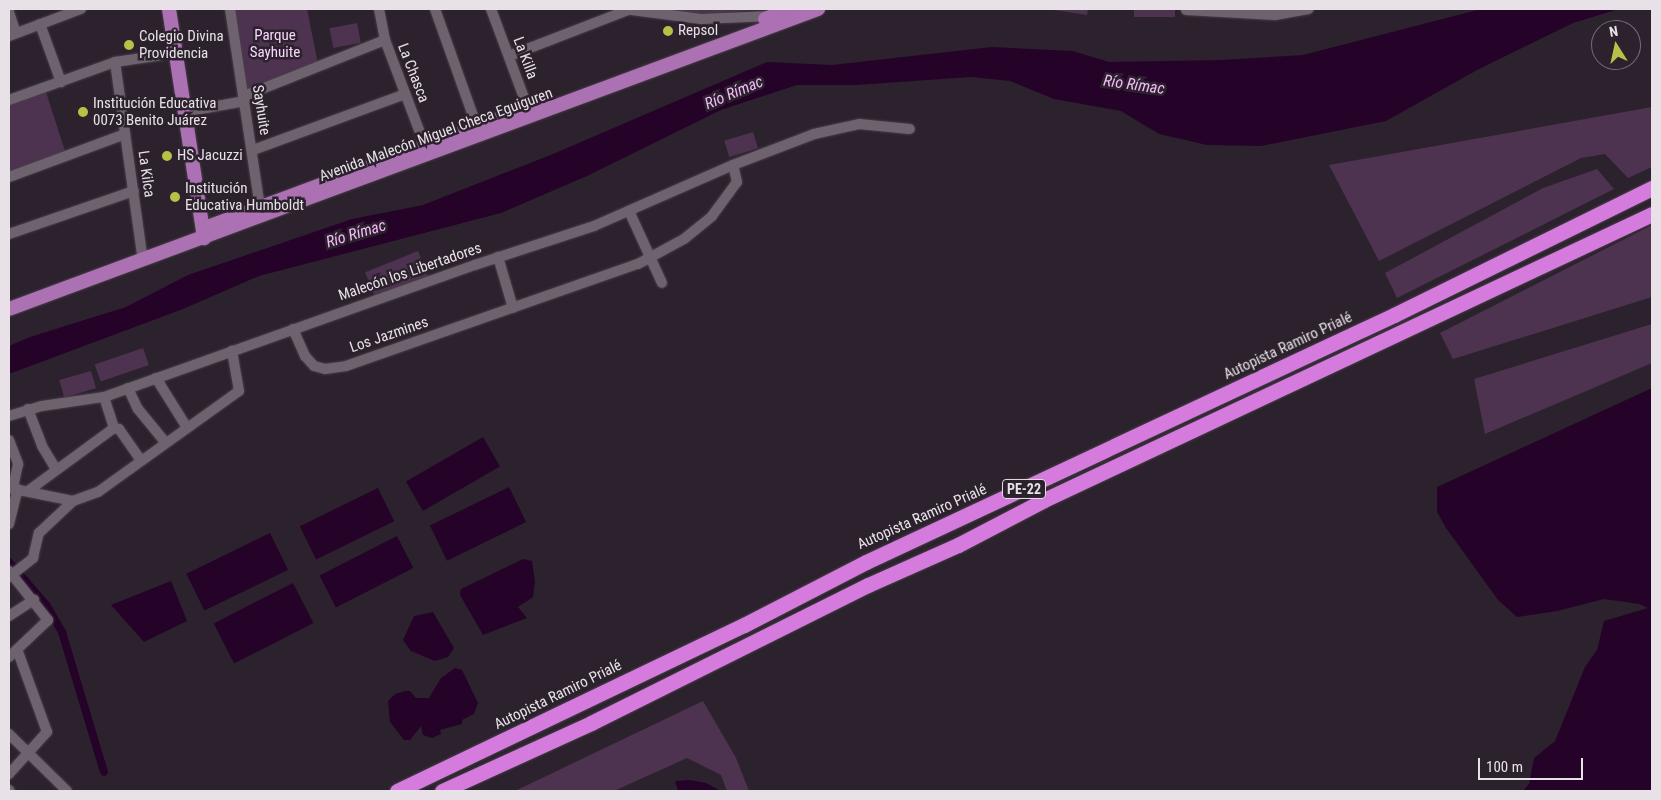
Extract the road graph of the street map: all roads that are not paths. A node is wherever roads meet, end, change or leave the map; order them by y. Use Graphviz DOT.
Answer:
graph roads {
  1 [pos="81,9"];
  2 [pos="169,9"];
  3 [pos="230,9"];
  4 [pos="379,9"];
  5 [pos="435,9"];
  6 [pos="491,9"];
  7 [pos="626,9"];
  8 [pos="790,9"];
  9 [pos="1308,9"];
  10 [pos="814,10"];
  11 [pos="1186,10"];
  12 [pos="9,12"];
  13 [pos="742,13"];
  14 [pos="774,15"];
  15 [pos="40,24"];
  16 [pos="13,34"];
  17 [pos="385,40"];
  18 [pos="176,53"];
  19 [pos="509,56"];
  20 [pos="115,62"];
  21 [pos="61,82"];
  22 [pos="405,94"];
  23 [pos="244,99"];
  24 [pos="9,100"];
  25 [pos="184,112"];
  26 [pos="530,113"];
  27 [pos="476,127"];
  28 [pos="910,129"];
  29 [pos="126,134"];
  30 [pos="425,146"];
  31 [pos="253,150"];
  32 [pos="733,165"];
  33 [pos="9,177"];
  34 [pos="1652,188"];
  35 [pos="134,191"];
  36 [pos="261,211"];
  37 [pos="629,211"];
  38 [pos="1652,214"];
  39 [pos="203,233"];
  40 [pos="9,234"];
  41 [pos="143,256"];
  42 [pos="498,257"];
  43 [pos="650,258"];
  44 [pos="662,283"];
  45 [pos="9,299"];
  46 [pos="513,308"];
  47 [pos="9,309"];
  48 [pos="293,329"];
  49 [pos="232,351"];
  50 [pos="156,378"];
  51 [pos="128,388"];
  52 [pos="104,397"];
  53 [pos="28,409"];
  54 [pos="9,416"];
  55 [pos="186,426"];
  56 [pos="114,428"];
  57 [pos="9,440"];
  58 [pos="165,442"];
  59 [pos="141,460"];
  60 [pos="56,469"];
  61 [pos="17,489"];
  62 [pos="73,501"];
  63 [pos="9,524"];
  64 [pos="13,573"];
  65 [pos="34,600"];
  66 [pos="9,616"];
  67 [pos="17,649"];
  68 [pos="9,657"];
  69 [pos="9,734"];
  70 [pos="28,753"];
  71 [pos="9,774"];
  72 [pos="68,791"];
  73 [pos="397,791"];
  74 [pos="442,791"];
  1 -- 15 [label="street"];
  2 -- 18 [label="main road"];
  3 -- 23 [label="street, Sayhuite"];
  4 -- 17 [label="street, La Chasca"];
  5 -- 27 [label="street"];
  6 -- 19 [label="street, La Killa"];
  7 -- 13 [label="street"];
  7 -- 19 [label="street"];
  8 -- 14 [label="main road, Avenida Malecón Miguel Checa Eguiguren"];
  9 -- 11 [label="street"];
  10 -- 14 [label="street"];
  10 -- 26 [label="main road, Avenida Malecón Miguel Checa Eguiguren"];
  12 -- 16 [label="street"];
  13 -- 14 [label="street"];
  14 -- 26 [label="main road, Avenida Malecón Miguel Checa Eguiguren"];
  15 -- 16 [label="street"];
  15 -- 21 [label="street"];
  17 -- 22 [label="street, La Chasca"];
  17 -- 23 [label="street"];
  18 -- 20 [label="street"];
  18 -- 25 [label="main road"];
  19 -- 26 [label="street, La Killa"];
  20 -- 21 [label="street"];
  20 -- 29 [label="street, La Kilca"];
  21 -- 24 [label="street"];
  22 -- 30 [label="street, La Chasca"];
  22 -- 31 [label="street"];
  23 -- 25 [label="street"];
  23 -- 31 [label="street, Sayhuite"];
  25 -- 39 [label="main road"];
  26 -- 27 [label="main road, Avenida Malecón Miguel Checa Eguiguren"];
  26 -- 36 [label="main road, Avenida Malecón Miguel Checa Eguiguren"];
  27 -- 30 [label="main road, Avenida Malecón Miguel Checa Eguiguren"];
  28 -- 32 [label="street, Malecón los Libertadores"];
  29 -- 33 [label="street"];
  29 -- 35 [label="street, La Kilca"];
  30 -- 36 [label="main road, Avenida Malecón Miguel Checa Eguiguren"];
  31 -- 36 [label="street, Sayhuite"];
  32 -- 37 [label="street, Malecón los Libertadores"];
  32 -- 43 [label="street"];
  34 -- 73 [label="highway, Autopista Ramiro Prialé / PE-22"];
  35 -- 40 [label="street"];
  35 -- 41 [label="street, La Kilca"];
  36 -- 39 [label="main road, Avenida Malecón Miguel Checa Eguiguren"];
  37 -- 42 [label="street, Malecón los Libertadores"];
  37 -- 43 [label="street"];
  38 -- 74 [label="highway, PE-22"];
  39 -- 41 [label="main road, Avenida Malecón Miguel Checa Eguiguren"];
  41 -- 45 [label="main road, Avenida Malecón Miguel Checa Eguiguren"];
  41 -- 47 [label="main road, Avenida Malecón Miguel Checa Eguiguren"];
  42 -- 46 [label="street"];
  42 -- 48 [label="street, Malecón los Libertadores"];
  43 -- 44 [label="street"];
  43 -- 46 [label="street"];
  46 -- 48 [label="street, Los Jazmines"];
  48 -- 49 [label="street, Malecón los Libertadores"];
  49 -- 50 [label="street, Malecón los Libertadores"];
  49 -- 55 [label="street"];
  50 -- 51 [label="street, Malecón los Libertadores"];
  50 -- 55 [label="street"];
  51 -- 52 [label="street, Malecón los Libertadores"];
  51 -- 58 [label="street"];
  52 -- 53 [label="street, Malecón los Libertadores"];
  52 -- 56 [label="street"];
  53 -- 54 [label="street, Malecón los Libertadores"];
  53 -- 60 [label="street"];
  55 -- 58 [label="street"];
  56 -- 59 [label="street"];
  56 -- 60 [label="street"];
  57 -- 61 [label="street"];
  58 -- 59 [label="street"];
  59 -- 62 [label="street"];
  60 -- 61 [label="street"];
  61 -- 62 [label="street"];
  61 -- 63 [label="street"];
  62 -- 64 [label="street"];
  64 -- 65 [label="street"];
  65 -- 66 [label="street"];
  65 -- 67 [label="street"];
  67 -- 68 [label="street"];
  67 -- 70 [label="street"];
  69 -- 70 [label="street"];
  70 -- 71 [label="street"];
  70 -- 72 [label="street"];
}
